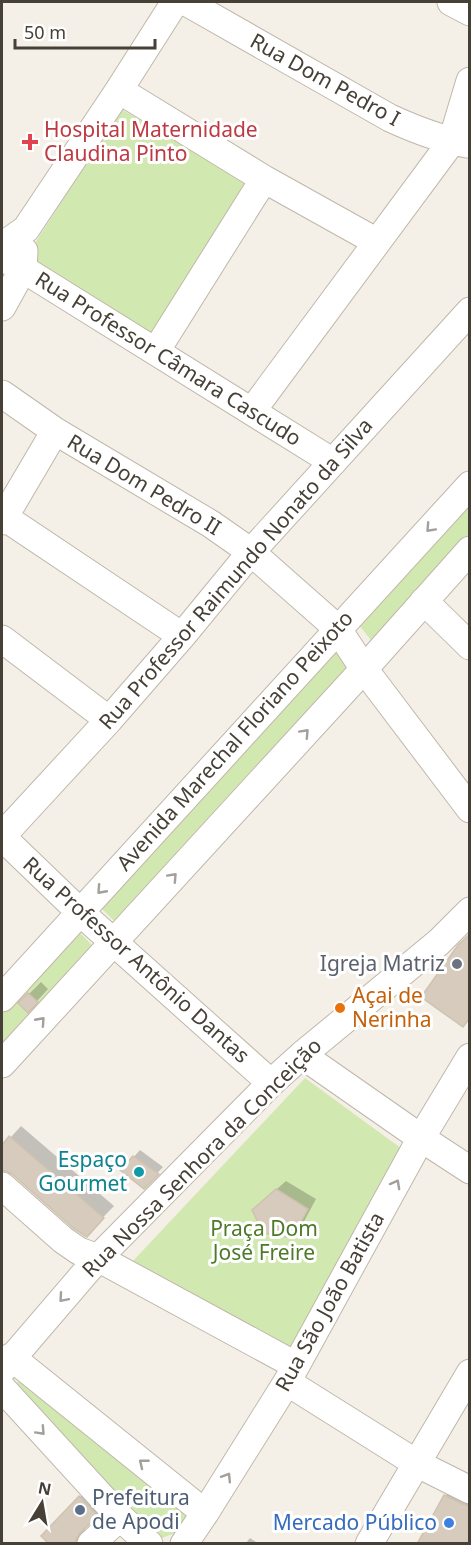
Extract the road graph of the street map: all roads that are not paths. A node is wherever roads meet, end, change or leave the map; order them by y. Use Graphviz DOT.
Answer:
graph roads {
  1 [pos="175,2"];
  2 [pos="186,2"];
  3 [pos="451,2"];
  4 [pos="470,12"];
  5 [pos="470,81"];
  6 [pos="119,90"];
  7 [pos="461,143"];
  8 [pos="264,179"];
  9 [pos="26,229"];
  10 [pos="377,242"];
  11 [pos="2,246"];
  12 [pos="12,263"];
  13 [pos="2,307"];
  14 [pos="470,311"];
  15 [pos="156,351"];
  16 [pos="2,394"];
  17 [pos="252,411"];
  18 [pos="55,431"];
  19 [pos="333,462"];
  20 [pos="470,485"];
  21 [pos="3,519"];
  22 [pos="470,550"];
  23 [pos="251,552"];
  24 [pos="424,601"];
  25 [pos="337,628"];
  26 [pos="183,636"];
  27 [pos="2,639"];
  28 [pos="470,646"];
  29 [pos="364,669"];
  30 [pos="109,720"];
  31 [pos="470,809"];
  32 [pos="3,843"];
  33 [pos="470,911"];
  34 [pos="81,913"];
  35 [pos="113,941"];
  36 [pos="2,998"];
  37 [pos="302,1055"];
  38 [pos="470,1057"];
  39 [pos="2,1064"];
  40 [pos="271,1083"];
  41 [pos="421,1138"];
  42 [pos="470,1170"];
  43 [pos="2,1186"];
  44 [pos="98,1258"];
  45 [pos="6,1363"];
  46 [pos="291,1373"];
  47 [pos="470,1373"];
  48 [pos="2,1388"];
  49 [pos="416,1462"];
  50 [pos="470,1490"];
  51 [pos="205,1512"];
  52 [pos="120,1516"];
  53 [pos="91,1544"];
  54 [pos="149,1544"];
  55 [pos="184,1544"];
  56 [pos="369,1544"];
  1 -- 6 [label="street"];
  2 -- 7 [label="street, Rua Dom Pedro I"];
  3 -- 4 [label="street"];
  5 -- 7 [label="street"];
  6 -- 8 [label="street"];
  6 -- 9 [label="street"];
  7 -- 10 [label="street"];
  8 -- 10 [label="street"];
  8 -- 15 [label="street"];
  9 -- 11 [label="street"];
  9 -- 12 [label="street"];
  10 -- 17 [label="street"];
  12 -- 13 [label="street"];
  12 -- 15 [label="street, Rua Professor Câmara Cascudo"];
  14 -- 19 [label="street, Rua Professor Raimundo Nonato da Silva"];
  15 -- 17 [label="street, Rua Professor Câmara Cascudo"];
  16 -- 18 [label="street, Rua Dom Pedro II"];
  17 -- 19 [label="street, Rua Professor Câmara Cascudo"];
  18 -- 21 [label="street"];
  18 -- 23 [label="street, Rua Dom Pedro II"];
  19 -- 23 [label="street, Rua Professor Raimundo Nonato da Silva"];
  20 -- 25 [label="street, Avenida Marechal Floriano Peixoto, one-way"];
  21 -- 26 [label="street"];
  22 -- 24 [label="street"];
  23 -- 25 [label="street, Rua Dom Pedro II"];
  23 -- 26 [label="street, Rua Professor Raimundo Nonato da Silva"];
  24 -- 28 [label="street"];
  24 -- 29 [label="street"];
  25 -- 29 [label="street, Rua Dom Pedro II"];
  25 -- 34 [label="street, Avenida Marechal Floriano Peixoto, one-way"];
  26 -- 30 [label="street, Rua Professor Raimundo Nonato da Silva"];
  27 -- 30 [label="street"];
  29 -- 31 [label="street, Rua Dom Pedro II"];
  35 -- 29 [label="street, one-way"];
  30 -- 32 [label="street, Rua Professor Raimundo Nonato da Silva"];
  32 -- 34 [label="street, Rua Professor Antônio Dantas"];
  33 -- 37 [label="street, Rua Nossa Senhora da Conceição"];
  34 -- 35 [label="street, Rua Professor Antônio Dantas"];
  34 -- 36 [label="street, Avenida Marechal Floriano Peixoto"];
  39 -- 35 [label="street, one-way"];
  35 -- 40 [label="street, Rua Professor Antônio Dantas"];
  37 -- 40 [label="street, Rua Nossa Senhora da Conceição"];
  37 -- 41 [label="street"];
  38 -- 41 [label="street, Rua São João Batista"];
  40 -- 44 [label="street, Rua Nossa Senhora da Conceição"];
  41 -- 42 [label="street"];
  46 -- 41 [label="street, Rua São João Batista, one-way"];
  43 -- 44 [label="street"];
  44 -- 45 [label="street, Rua Nossa Senhora da Conceição, one-way"];
  44 -- 46 [label="street"];
  51 -- 45 [label="street, one-way"];
  46 -- 49 [label="street"];
  51 -- 46 [label="street, Rua São João Batista, one-way"];
  47 -- 49 [label="street"];
  48 -- 52 [label="street, one-way"];
  49 -- 50 [label="street"];
  49 -- 56 [label="street"];
  51 -- 55 [label="street, Rua São João Batista"];
  52 -- 53 [label="street"];
  52 -- 54 [label="street"];
}
